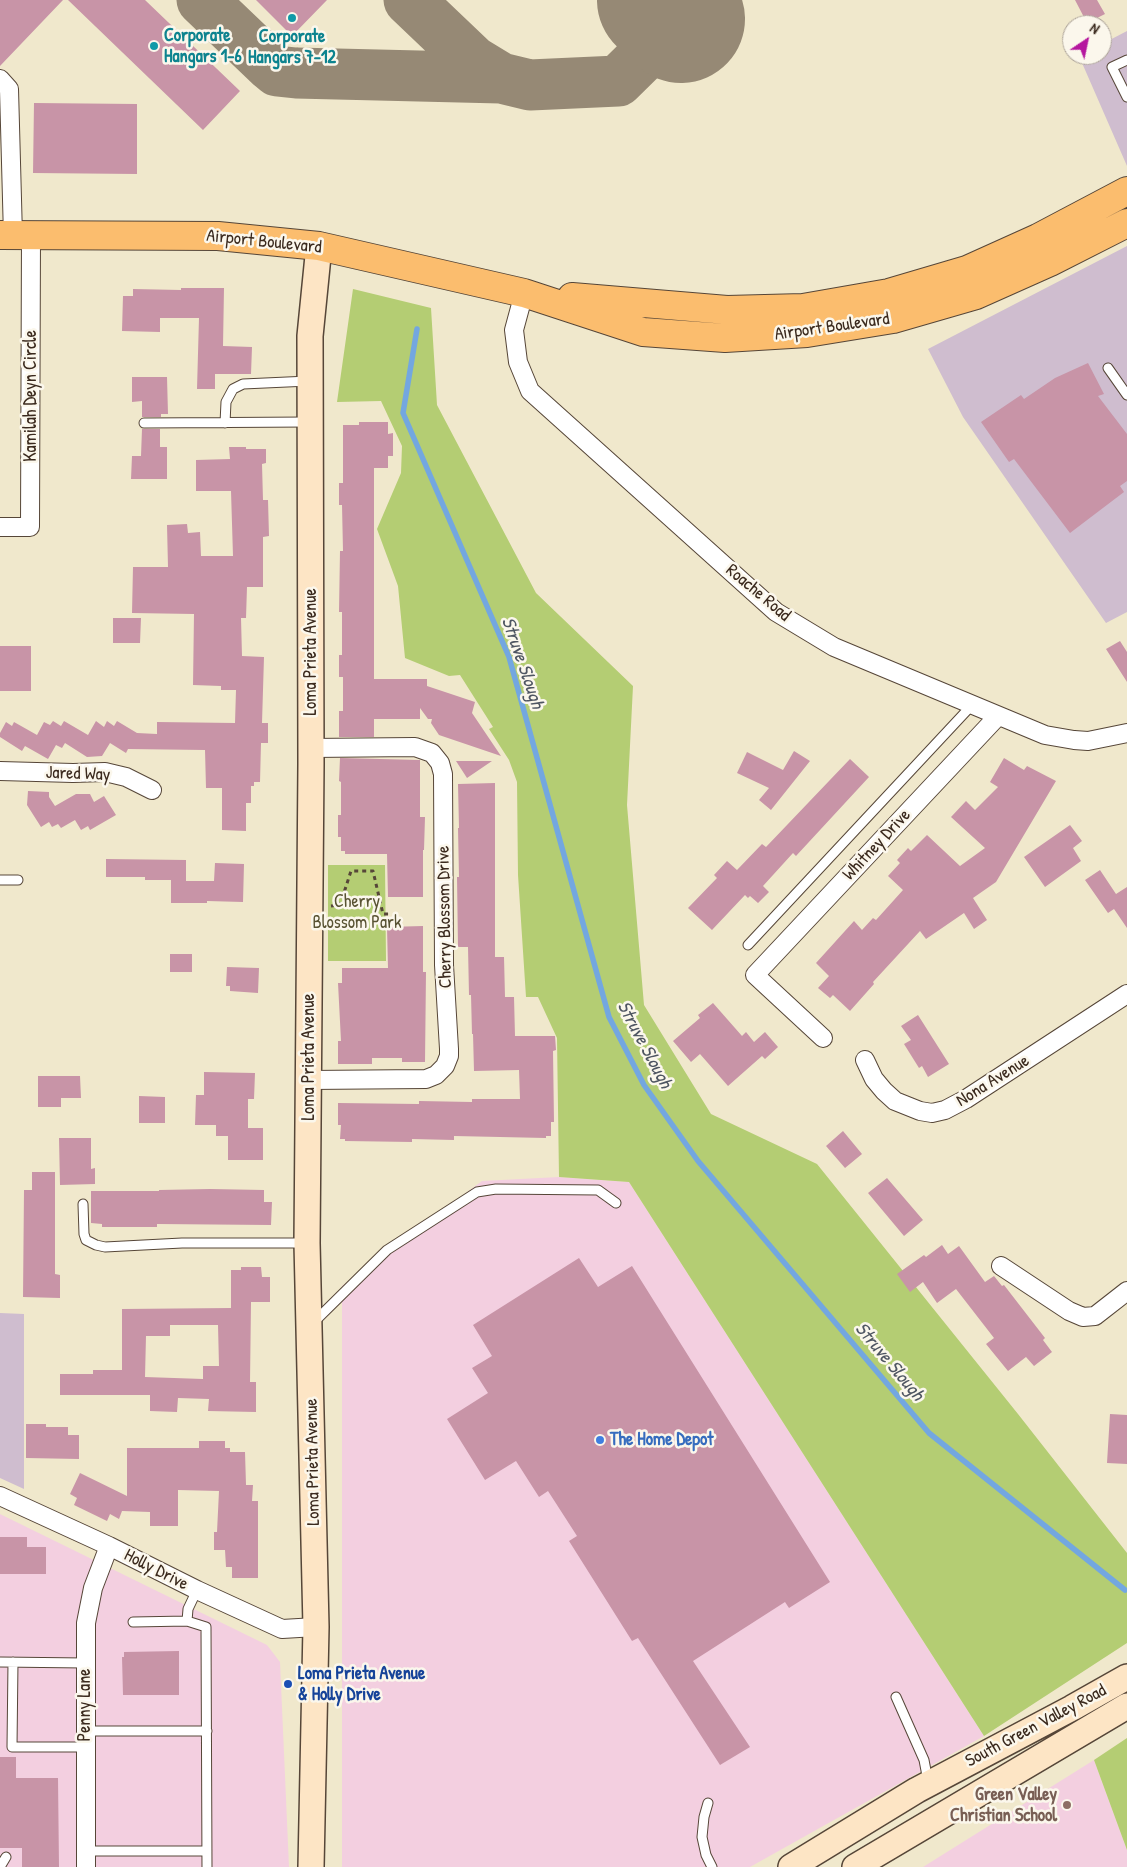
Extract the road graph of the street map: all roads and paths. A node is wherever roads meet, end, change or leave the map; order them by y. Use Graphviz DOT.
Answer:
graph roads {
  1 [pos="1127,60"];
  2 [pos="0,79"];
  3 [pos="1127,97"];
  4 [pos="1127,192"];
  5 [pos="1127,223"];
  6 [pos="15,236"];
  7 [pos="318,246"];
  8 [pos="524,293"];
  9 [pos="1108,368"];
  10 [pos="310,381"];
  11 [pos="1127,395"];
  12 [pos="225,422"];
  13 [pos="310,422"];
  14 [pos="144,423"];
  15 [pos="0,527"];
  16 [pos="972,705"];
  17 [pos="998,716"];
  18 [pos="1127,733"];
  19 [pos="311,748"];
  20 [pos="0,772"];
  21 [pos="152,790"];
  22 [pos="0,880"];
  23 [pos="18,880"];
  24 [pos="328,906"];
  25 [pos="389,914"];
  26 [pos="748,944"];
  27 [pos="1127,994"];
  28 [pos="824,1038"];
  29 [pos="865,1060"];
  30 [pos="309,1080"];
  31 [pos="616,1203"];
  32 [pos="83,1204"];
  33 [pos="307,1243"];
  34 [pos="1001,1266"];
  35 [pos="1127,1291"];
  36 [pos="310,1326"];
  37 [pos="0,1496"];
  38 [pos="109,1546"];
  39 [pos="196,1590"];
  40 [pos="187,1621"];
  41 [pos="133,1622"];
  42 [pos="316,1627"];
  43 [pos="0,1662"];
  44 [pos="13,1662"];
  45 [pos="85,1663"];
  46 [pos="1127,1677"];
  47 [pos="896,1698"];
  48 [pos="1127,1706"];
  49 [pos="206,1731"];
  50 [pos="85,1739"];
  51 [pos="928,1784"];
  52 [pos="708,1803"];
  53 [pos="207,1850"];
  54 [pos="6,1857"];
  55 [pos="86,1859"];
  56 [pos="0,1867"];
  57 [pos="207,1867"];
  58 [pos="311,1867"];
  59 [pos="712,1867"];
  60 [pos="791,1867"];
  61 [pos="855,1867"];
  1 -- 3 [label="lane"];
  2 -- 6 [label="street"];
  4 -- 8 [label="main road, Airport Boulevard"];
  5 -- 8 [label="main road, Airport Boulevard"];
  6 -- 7 [label="main road, Airport Boulevard"];
  6 -- 15 [label="street, Kamilah Deyn Circle"];
  7 -- 8 [label="main road, Airport Boulevard"];
  7 -- 10 [label="street, Loma Prieta Avenue"];
  8 -- 16 [label="street, Roache Road"];
  9 -- 11 [label="lane"];
  10 -- 12 [label="lane"];
  10 -- 13 [label="street, Loma Prieta Avenue"];
  12 -- 13 [label="lane"];
  12 -- 14 [label="lane"];
  13 -- 19 [label="street, Loma Prieta Avenue"];
  16 -- 17 [label="street, Roache Road"];
  16 -- 26 [label="lane"];
  17 -- 18 [label="street, Roache Road"];
  17 -- 28 [label="street, Whitney Drive"];
  19 -- 30 [label="street, Loma Prieta Avenue"];
  19 -- 30 [label="street, Cherry Blossom Drive"];
  20 -- 21 [label="street, Jared Way"];
  22 -- 23 [label="lane"];
  24 -- 25 [label="path"];
  27 -- 29 [label="street, Nona Avenue"];
  30 -- 33 [label="street, Loma Prieta Avenue"];
  31 -- 36 [label="lane"];
  32 -- 33 [label="lane"];
  33 -- 36 [label="street, Loma Prieta Avenue"];
  34 -- 35 [label="street"];
  36 -- 42 [label="street, Loma Prieta Avenue"];
  37 -- 38 [label="street, Holly Drive"];
  38 -- 39 [label="street, Holly Drive"];
  38 -- 45 [label="street, Penny Lane"];
  39 -- 40 [label="lane"];
  39 -- 42 [label="street, Holly Drive"];
  40 -- 41 [label="lane"];
  40 -- 49 [label="lane"];
  42 -- 58 [label="street, Loma Prieta Avenue"];
  43 -- 44 [label="lane"];
  44 -- 45 [label="lane"];
  44 -- 50 [label="lane"];
  45 -- 50 [label="street, Penny Lane"];
  46 -- 51 [label="street, South Green Valley Road"];
  47 -- 51 [label="lane"];
  48 -- 61 [label="street, South Green Valley Road"];
  49 -- 50 [label="lane"];
  49 -- 53 [label="lane"];
  50 -- 55 [label="street, Penny Lane"];
  51 -- 60 [label="street, South Green Valley Road"];
  52 -- 59 [label="lane"];
  53 -- 55 [label="lane"];
  53 -- 57 [label="lane"];
  54 -- 56 [label="lane"];
}
